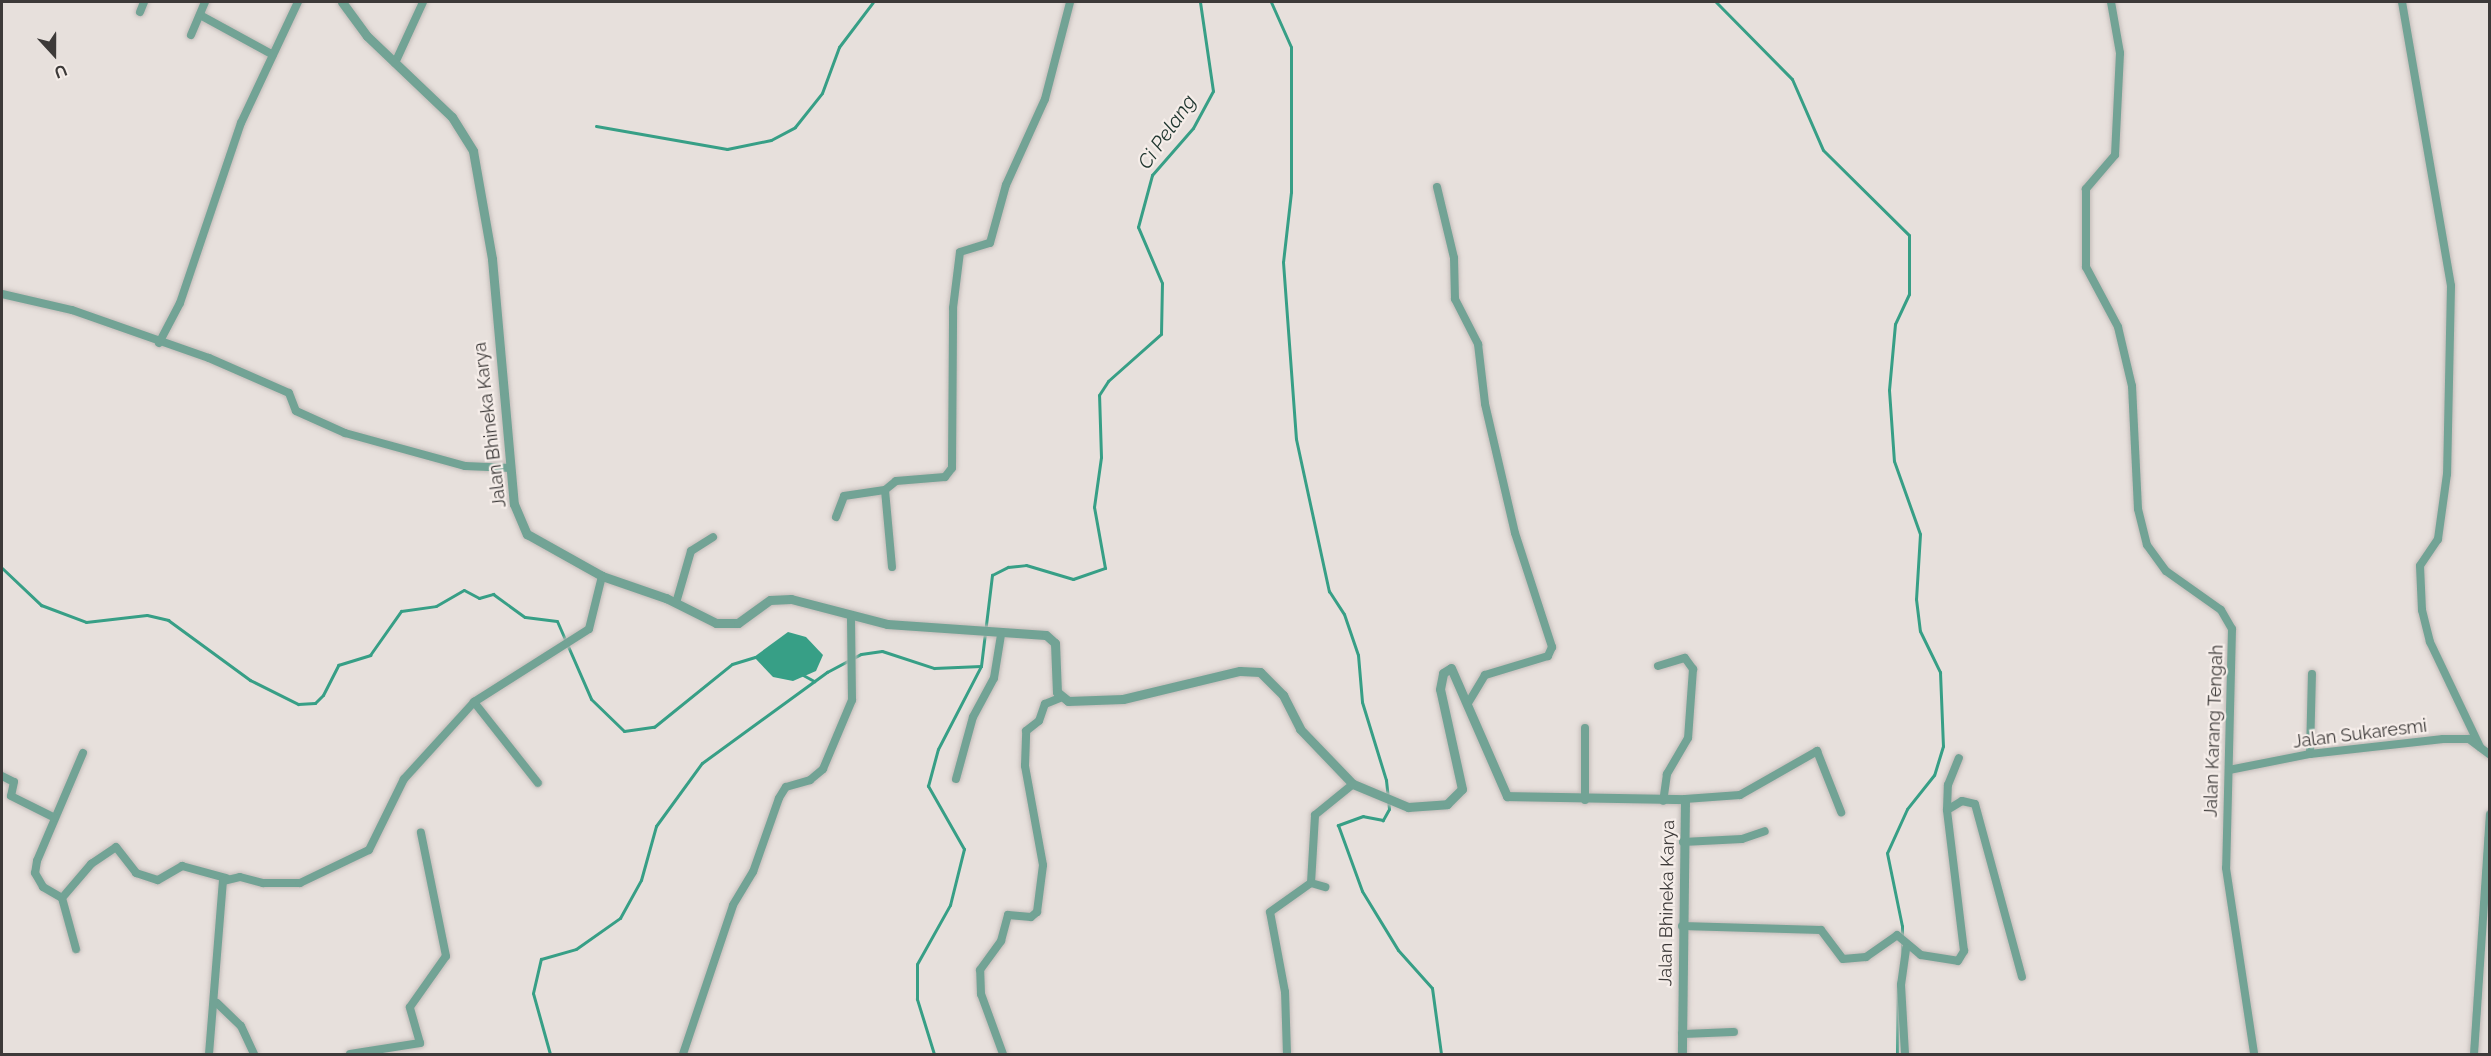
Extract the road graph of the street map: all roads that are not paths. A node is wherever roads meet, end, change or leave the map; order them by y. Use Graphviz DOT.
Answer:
graph roads {
  1 [pos="144,2"];
  2 [pos="206,2"];
  3 [pos="298,2"];
  4 [pos="342,2"];
  5 [pos="423,2"];
  6 [pos="1070,2"];
  7 [pos="2111,2"];
  8 [pos="2402,2"];
  9 [pos="140,12"];
  10 [pos="200,15"];
  11 [pos="191,35"];
  12 [pos="273,55"];
  13 [pos="395,63"];
  14 [pos="1437,187"];
  15 [pos="2,294"];
  16 [pos="159,342"];
  17 [pos="511,468"];
  18 [pos="885,490"];
  19 [pos="836,517"];
  20 [pos="713,537"];
  21 [pos="892,567"];
  22 [pos="602,576"];
  23 [pos="676,603"];
  24 [pos="850,616"];
  25 [pos="1001,635"];
  26 [pos="1658,666"];
  27 [pos="2312,674"];
  28 [pos="1060,698"];
  29 [pos="474,702"];
  30 [pos="1468,703"];
  31 [pos="1585,728"];
  32 [pos="2480,747"];
  33 [pos="83,753"];
  34 [pos="2310,754"];
  35 [pos="2490,755"];
  36 [pos="1959,758"];
  37 [pos="2229,770"];
  38 [pos="2,776"];
  39 [pos="956,779"];
  40 [pos="538,783"];
  41 [pos="1353,784"];
  42 [pos="1685,799"];
  43 [pos="1585,800"];
  44 [pos="1663,801"];
  45 [pos="1947,810"];
  46 [pos="1841,812"];
  47 [pos="2490,815"];
  48 [pos="55,818"];
  49 [pos="1765,831"];
  50 [pos="421,833"];
  51 [pos="1683,842"];
  52 [pos="226,878"];
  53 [pos="1311,883"];
  54 [pos="1325,887"];
  55 [pos="62,898"];
  56 [pos="1682,926"];
  57 [pos="1906,948"];
  58 [pos="76,949"];
  59 [pos="2022,977"];
  60 [pos="217,1003"];
  61 [pos="1734,1032"];
  62 [pos="1682,1034"];
  63 [pos="209,1054"];
  64 [pos="254,1054"];
  65 [pos="350,1054"];
  66 [pos="683,1054"];
  67 [pos="1003,1054"];
  68 [pos="1287,1054"];
  69 [pos="1682,1054"];
  70 [pos="1905,1054"];
  71 [pos="2254,1054"];
  72 [pos="2474,1054"];
  1 -- 9 [label="street"];
  2 -- 10 [label="street"];
  3 -- 12 [label="street"];
  4 -- 13 [label="street, Jalan Bhineka Karya"];
  5 -- 13 [label="street"];
  6 -- 18 [label="street"];
  7 -- 37 [label="street, Jalan Karang Tengah"];
  8 -- 32 [label="street"];
  10 -- 11 [label="street"];
  10 -- 12 [label="street"];
  12 -- 16 [label="street"];
  13 -- 17 [label="street, Jalan Bhineka Karya"];
  14 -- 30 [label="street"];
  15 -- 16 [label="street"];
  16 -- 17 [label="street"];
  17 -- 22 [label="street, Jalan Bhineka Karya"];
  18 -- 19 [label="street"];
  18 -- 21 [label="street"];
  20 -- 23 [label="street"];
  22 -- 23 [label="street, Jalan Bhineka Karya"];
  22 -- 29 [label="street"];
  23 -- 24 [label="street, Jalan Bhineka Karya"];
  24 -- 25 [label="street, Jalan Bhineka Karya"];
  24 -- 66 [label="street"];
  25 -- 28 [label="street, Jalan Bhineka Karya"];
  25 -- 39 [label="street"];
  26 -- 44 [label="street"];
  27 -- 34 [label="street"];
  28 -- 41 [label="street, Jalan Bhineka Karya"];
  28 -- 67 [label="street"];
  29 -- 40 [label="street"];
  29 -- 52 [label="street"];
  30 -- 41 [label="street, Jalan Bhineka Karya"];
  30 -- 43 [label="street, Jalan Bhineka Karya"];
  31 -- 43 [label="street"];
  32 -- 34 [label="street, Jalan Sukaresmi"];
  32 -- 35 [label="street, Jalan Sukaresmi"];
  33 -- 48 [label="street"];
  34 -- 37 [label="street, Jalan Sukaresmi"];
  36 -- 45 [label="street"];
  37 -- 71 [label="street, Jalan Karang Tengah"];
  38 -- 48 [label="street"];
  41 -- 53 [label="street"];
  42 -- 44 [label="street, Jalan Bhineka Karya"];
  42 -- 46 [label="street"];
  42 -- 51 [label="street, Jalan Bhineka Karya"];
  43 -- 44 [label="street, Jalan Bhineka Karya"];
  45 -- 57 [label="street"];
  45 -- 59 [label="street"];
  47 -- 72 [label="street"];
  48 -- 55 [label="street"];
  49 -- 51 [label="street"];
  50 -- 65 [label="street"];
  51 -- 56 [label="street, Jalan Bhineka Karya"];
  52 -- 55 [label="street"];
  52 -- 60 [label="street"];
  53 -- 54 [label="street"];
  53 -- 68 [label="street"];
  55 -- 58 [label="street"];
  56 -- 57 [label="street"];
  56 -- 62 [label="street, Jalan Bhineka Karya"];
  57 -- 70 [label="street"];
  60 -- 63 [label="street"];
  60 -- 64 [label="street"];
  61 -- 62 [label="street"];
  62 -- 69 [label="street, Jalan Bhineka Karya"];
}
